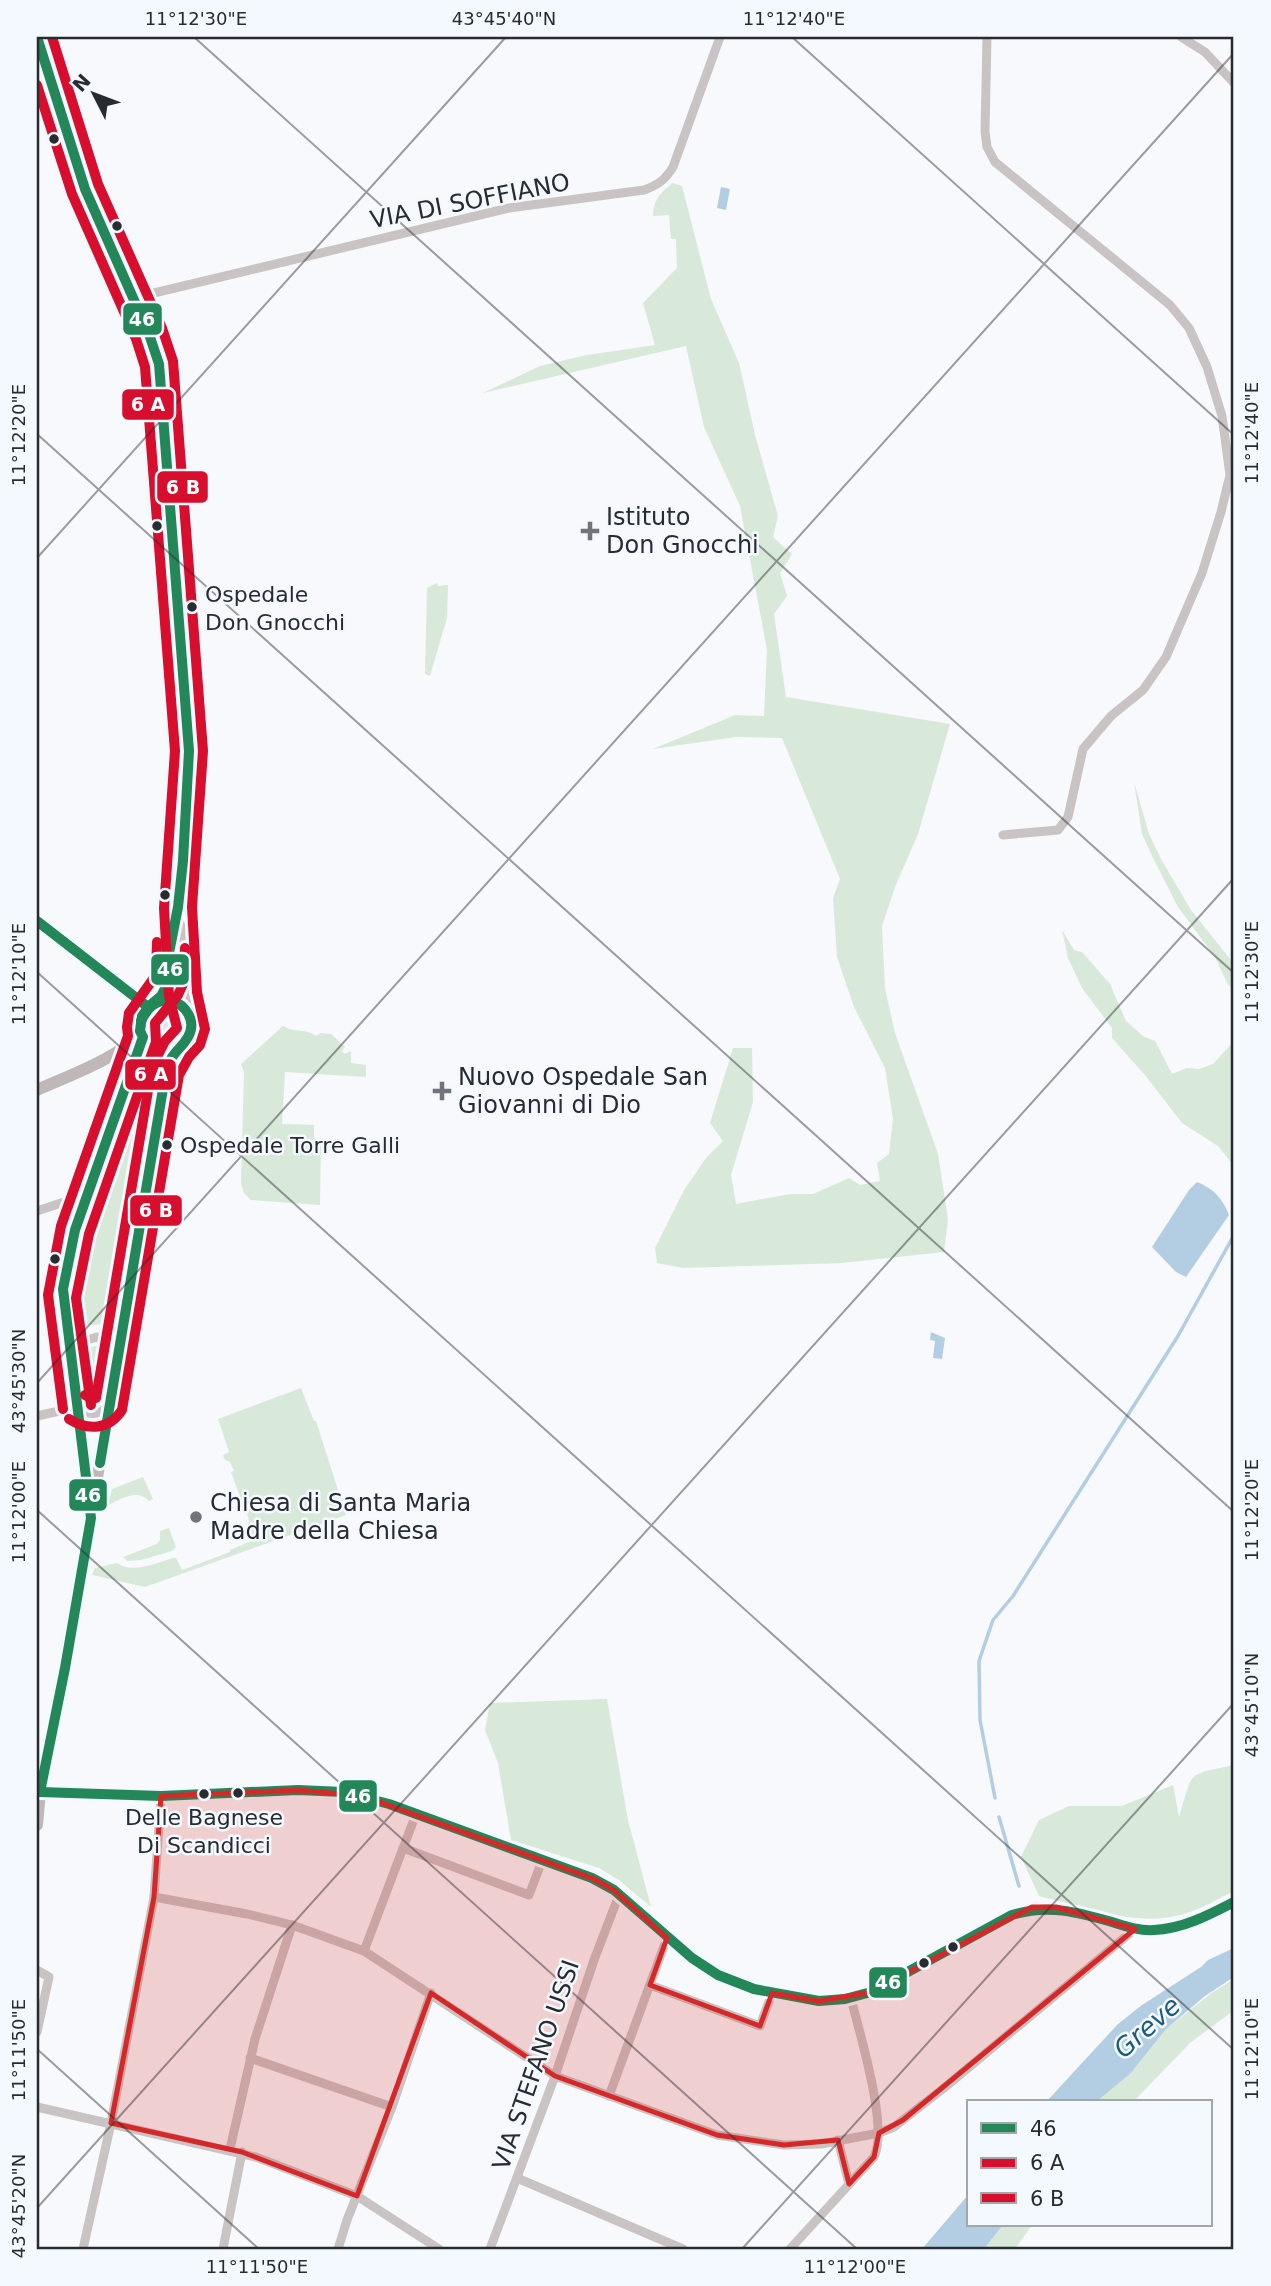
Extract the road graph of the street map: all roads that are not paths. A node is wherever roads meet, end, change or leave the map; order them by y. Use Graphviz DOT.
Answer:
graph roads {
  1 [pos="37,37"];
  2 [pos="720,37"];
  3 [pos="987,37"];
  4 [pos="1181,37"];
  5 [pos="1234,83"];
  6 [pos="132,298"];
  7 [pos="1003,835"];
  8 [pos="178,907"];
  9 [pos="37,921"];
  10 [pos="150,1005"];
  11 [pos="188,1012"];
  12 [pos="141,1034"];
  13 [pos="177,1049"];
  14 [pos="37,1090"];
  15 [pos="88,1194"];
  16 [pos="37,1212"];
  17 [pos="71,1354"];
  18 [pos="118,1354"];
  19 [pos="109,1405"];
  20 [pos="78,1407"];
  21 [pos="37,1416"];
  22 [pos="91,1517"];
  23 [pos="38,1791"];
  24 [pos="160,1796"];
  25 [pos="416,1814"];
  26 [pos="37,1825"];
  27 [pos="403,1849"];
  28 [pos="542,1861"];
  29 [pos="620,1895"];
  30 [pos="154,1897"];
  31 [pos="1234,1902"];
  32 [pos="292,1925"];
  33 [pos="1135,1929"];
  34 [pos="667,1938"];
  35 [pos="365,1951"];
  36 [pos="37,1969"];
  37 [pos="650,1985"];
  38 [pos="431,1993"];
  39 [pos="772,1993"];
  40 [pos="851,1997"];
  41 [pos="37,2032"];
  42 [pos="250,2058"];
  43 [pos="555,2076"];
  44 [pos="608,2096"];
  45 [pos="37,2107"];
  46 [pos="391,2107"];
  47 [pos="111,2123"];
  48 [pos="879,2133"];
  49 [pos="838,2140"];
  50 [pos="230,2150"];
  51 [pos="242,2152"];
  52 [pos="517,2178"];
  53 [pos="849,2184"];
  54 [pos="357,2196"];
  55 [pos="83,2249"];
  56 [pos="223,2249"];
  57 [pos="338,2249"];
  58 [pos="439,2249"];
  59 [pos="490,2249"];
  60 [pos="683,2249"];
  61 [pos="790,2249"];
  1 -- 6 [label="street"];
  2 -- 6 [label="street, VIA DI SOFFIANO"];
  3 -- 7 [label="street"];
  4 -- 5 [label="street"];
  6 -- 8 [label="street"];
  8 -- 10 [label="street"];
  8 -- 11 [label="street"];
  9 -- 10 [label="main road"];
  10 -- 11 [label="main road"];
  10 -- 12 [label="main road"];
  11 -- 13 [label="main road"];
  12 -- 13 [label="main road"];
  12 -- 14 [label="main road"];
  12 -- 15 [label="main road"];
  13 -- 18 [label="main road"];
  15 -- 16 [label="street"];
  15 -- 17 [label="main road"];
  17 -- 18 [label="street"];
  17 -- 20 [label="main road"];
  18 -- 19 [label="main road"];
  19 -- 20 [label="street"];
  19 -- 22 [label="main road"];
  20 -- 21 [label="street"];
  20 -- 22 [label="main road"];
  22 -- 23 [label="main road"];
  23 -- 24 [label="main road"];
  23 -- 26 [label="main road"];
  24 -- 25 [label="main road"];
  24 -- 30 [label="street"];
  25 -- 27 [label="street"];
  25 -- 28 [label="main road"];
  27 -- 28 [label="street"];
  27 -- 35 [label="street"];
  28 -- 29 [label="main road"];
  29 -- 34 [label="main road"];
  29 -- 43 [label="street, VIA STEFANO USSI"];
  30 -- 32 [label="street"];
  30 -- 47 [label="street"];
  31 -- 33 [label="main road"];
  32 -- 35 [label="street"];
  32 -- 42 [label="street"];
  33 -- 40 [label="main road"];
  33 -- 48 [label="street"];
  34 -- 37 [label="street"];
  34 -- 39 [label="main road"];
  35 -- 38 [label="street"];
  36 -- 41 [label="street"];
  37 -- 39 [label="street"];
  37 -- 44 [label="street"];
  38 -- 43 [label="street"];
  38 -- 46 [label="street"];
  39 -- 40 [label="main road"];
  40 -- 48 [label="street"];
  42 -- 46 [label="street"];
  42 -- 50 [label="street"];
  43 -- 44 [label="street"];
  43 -- 52 [label="street, VIA STEFANO USSI"];
  44 -- 49 [label="street"];
  45 -- 47 [label="street"];
  46 -- 54 [label="street"];
  47 -- 50 [label="street"];
  47 -- 55 [label="street"];
  48 -- 49 [label="street"];
  48 -- 53 [label="street"];
  49 -- 53 [label="street"];
  50 -- 51 [label="street"];
  51 -- 54 [label="street"];
  51 -- 56 [label="street"];
  52 -- 59 [label="street, VIA STEFANO USSI"];
  52 -- 60 [label="street"];
  53 -- 61 [label="street"];
  54 -- 57 [label="street"];
  54 -- 58 [label="street"];
}
